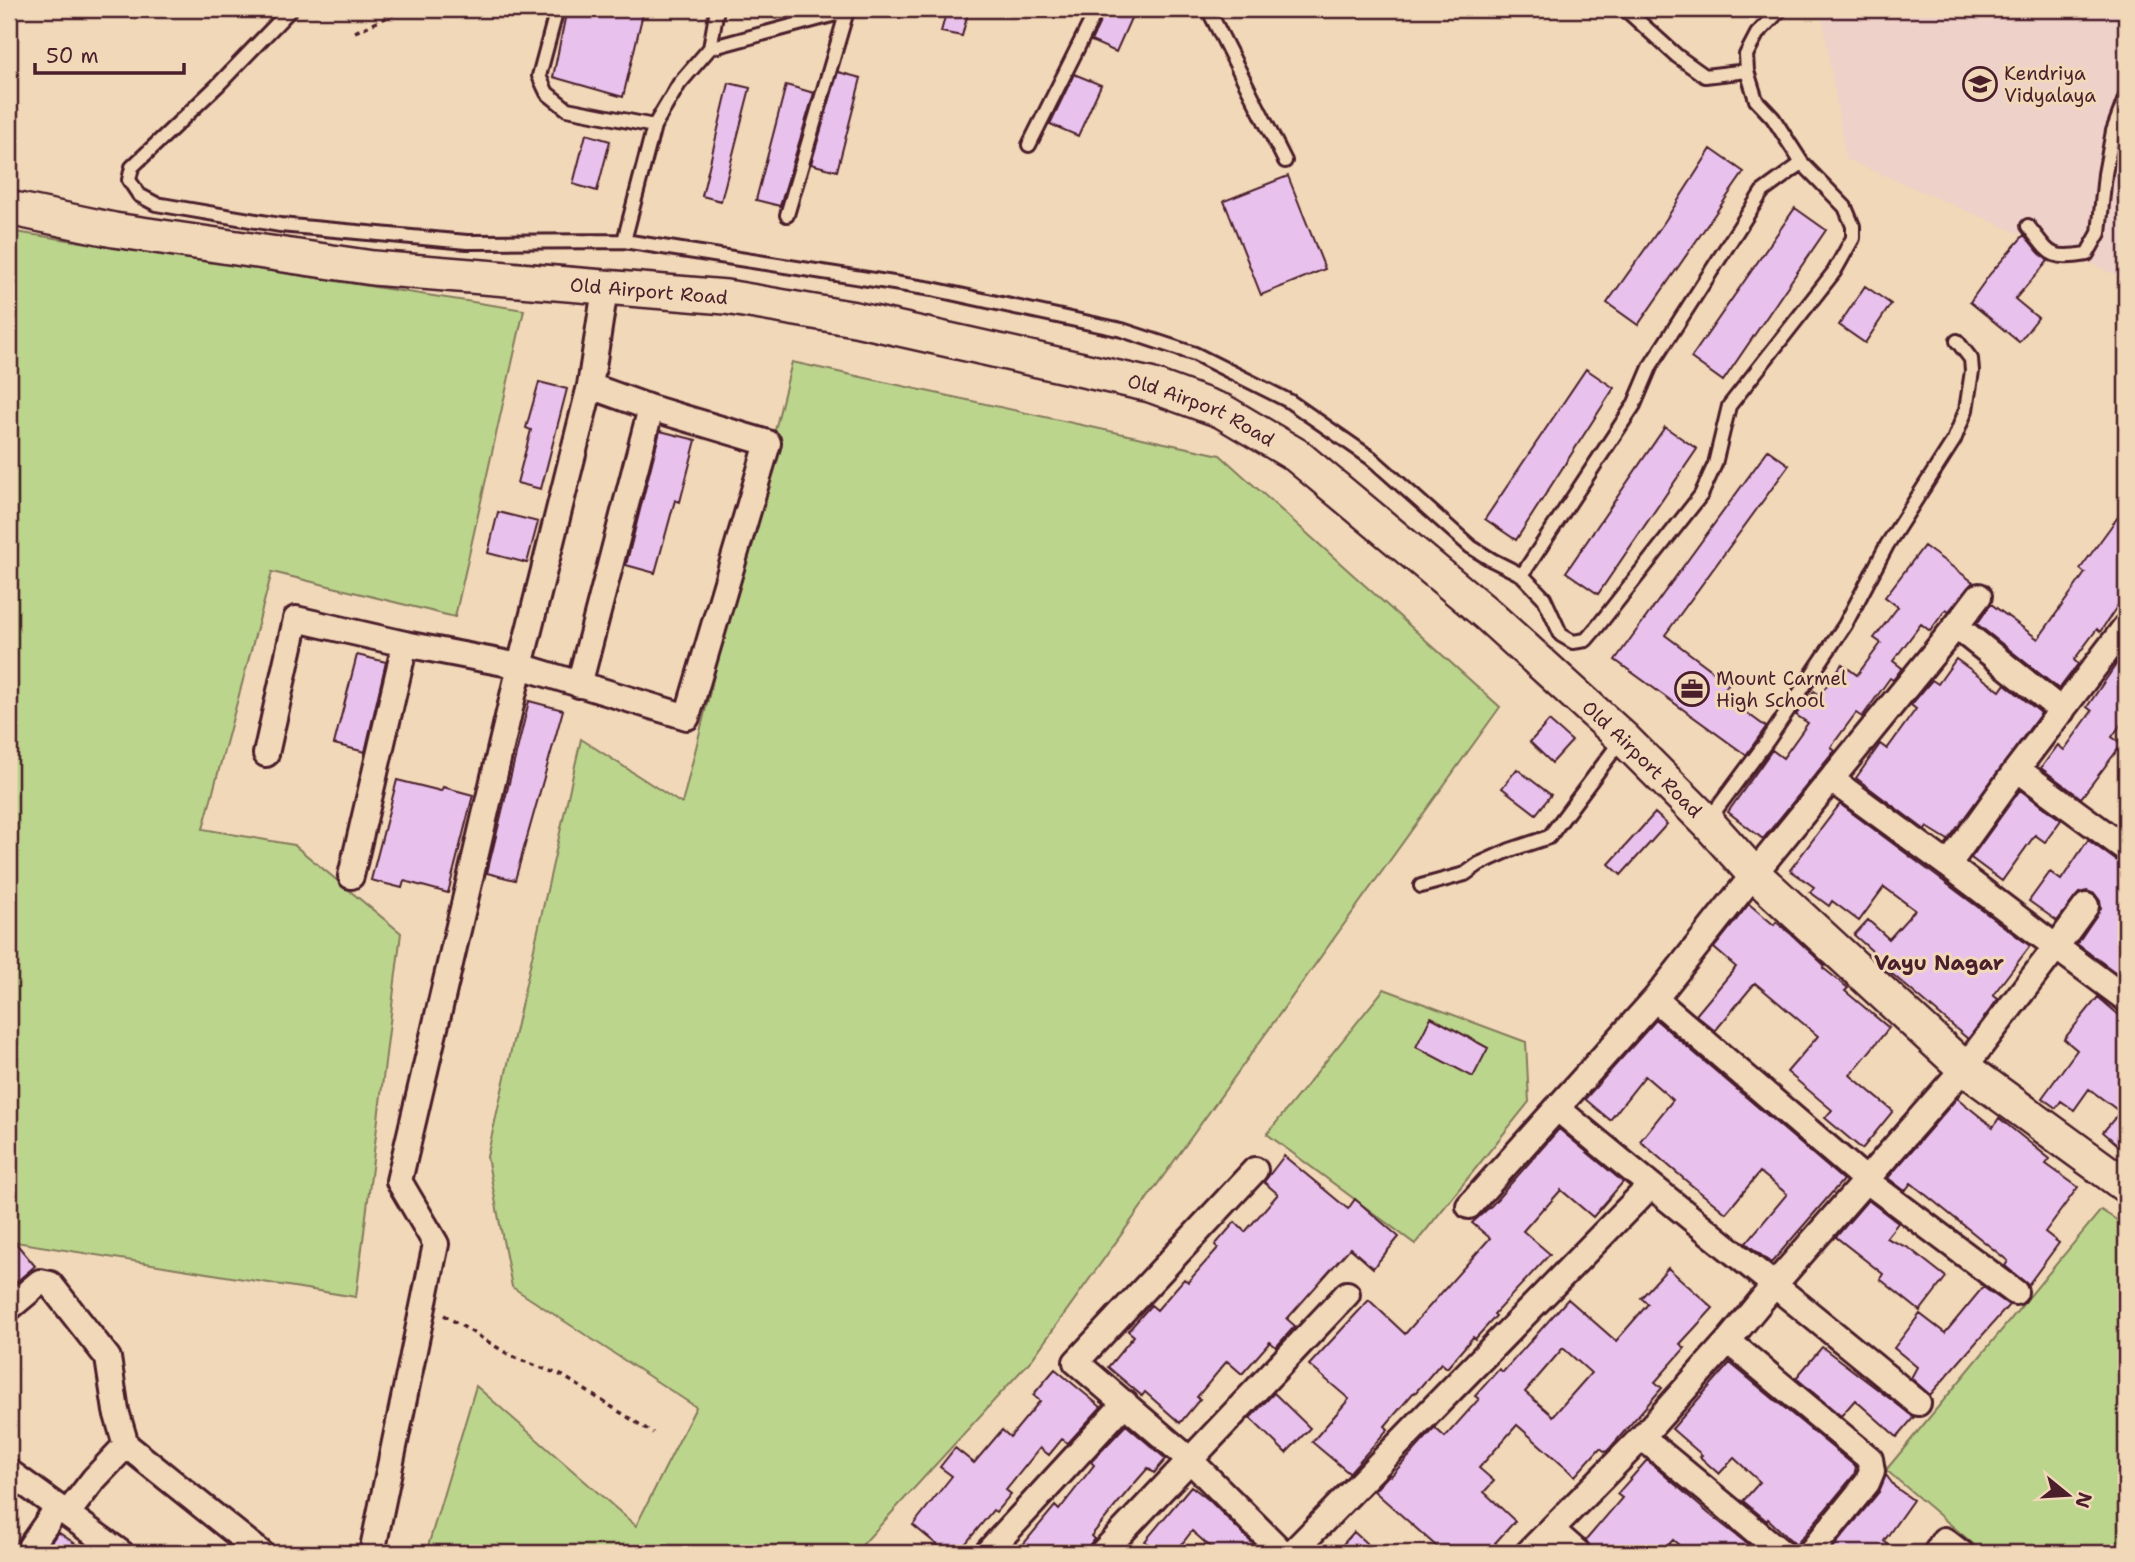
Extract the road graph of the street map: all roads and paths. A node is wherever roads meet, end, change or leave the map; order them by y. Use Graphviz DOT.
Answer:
graph roads {
  1 [pos="291,9"];
  2 [pos="405,9"];
  3 [pos="557,9"];
  4 [pos="717,9"];
  5 [pos="1097,9"];
  6 [pos="1208,9"];
  7 [pos="1625,9"];
  8 [pos="1781,9"];
  9 [pos="849,10"];
  10 [pos="355,32"];
  11 [pos="710,48"];
  12 [pos="1747,71"];
  13 [pos="2126,96"];
  14 [pos="654,126"];
  15 [pos="1029,145"];
  16 [pos="1285,161"];
  17 [pos="1802,163"];
  18 [pos="9,208"];
  19 [pos="787,215"];
  20 [pos="2028,226"];
  21 [pos="624,241"];
  22 [pos="605,289"];
  23 [pos="1957,341"];
  24 [pos="590,386"];
  25 [pos="651,408"];
  26 [pos="1522,575"];
  27 [pos="1979,596"];
  28 [pos="1956,626"];
  29 [pos="2126,626"];
  30 [pos="405,644"];
  31 [pos="520,666"];
  32 [pos="579,685"];
  33 [pos="2062,711"];
  34 [pos="1623,738"];
  35 [pos="266,754"];
  36 [pos="2017,769"];
  37 [pos="1832,780"];
  38 [pos="1707,822"];
  39 [pos="2126,849"];
  40 [pos="1948,865"];
  41 [pos="1754,874"];
  42 [pos="351,876"];
  43 [pos="1421,886"];
  44 [pos="2086,906"];
  45 [pos="2056,947"];
  46 [pos="1655,999"];
  47 [pos="2126,999"];
  48 [pos="1965,1068"];
  49 [pos="1557,1108"];
  50 [pos="1255,1170"];
  51 [pos="1867,1181"];
  52 [pos="1650,1186"];
  53 [pos="2126,1186"];
  54 [pos="1469,1206"];
  55 [pos="1775,1284"];
  56 [pos="2015,1292"];
  57 [pos="1347,1294"];
  58 [pos="424,1303"];
  59 [pos="9,1308"];
  60 [pos="1728,1342"];
  61 [pos="1125,1403"];
  62 [pos="1919,1403"];
  63 [pos="653,1433"];
  64 [pos="1643,1437"];
  65 [pos="126,1444"];
  66 [pos="1190,1460"];
  67 [pos="9,1472"];
  68 [pos="63,1510"];
  69 [pos="1552,1530"];
  70 [pos="26,1553"];
  71 [pos="121,1553"];
  72 [pos="261,1553"];
  73 [pos="372,1553"];
  74 [pos="987,1553"];
  75 [pos="1102,1553"];
  76 [pos="1283,1553"];
  77 [pos="1292,1553"];
  78 [pos="1528,1553"];
  79 [pos="1578,1553"];
  80 [pos="1782,1553"];
  81 [pos="1810,1553"];
  82 [pos="1936,1553"];
  83 [pos="1961,1553"];
  1 -- 21 [label="lane"];
  2 -- 10 [label="path"];
  3 -- 14 [label="lane"];
  4 -- 11 [label="lane"];
  5 -- 15 [label="lane"];
  6 -- 16 [label="lane"];
  7 -- 12 [label="lane"];
  8 -- 12 [label="lane"];
  9 -- 11 [label="lane"];
  9 -- 19 [label="lane"];
  11 -- 14 [label="lane"];
  12 -- 17 [label="lane"];
  13 -- 20 [label="lane"];
  14 -- 21 [label="lane"];
  17 -- 26 [label="lane"];
  17 -- 26 [label="lane"];
  18 -- 22 [label="main road, Old Airport Road"];
  21 -- 26 [label="lane"];
  22 -- 24 [label="street"];
  22 -- 34 [label="main road, Old Airport Road"];
  23 -- 38 [label="lane"];
  24 -- 25 [label="street"];
  24 -- 31 [label="street"];
  25 -- 32 [label="street"];
  25 -- 32 [label="street"];
  27 -- 28 [label="street"];
  28 -- 33 [label="street"];
  28 -- 37 [label="street"];
  29 -- 33 [label="street"];
  30 -- 31 [label="street"];
  30 -- 35 [label="street"];
  30 -- 42 [label="street"];
  31 -- 32 [label="street"];
  31 -- 58 [label="street"];
  33 -- 36 [label="street"];
  34 -- 38 [label="main road, Old Airport Road"];
  34 -- 43 [label="lane"];
  36 -- 39 [label="street"];
  36 -- 40 [label="street"];
  37 -- 40 [label="street"];
  37 -- 41 [label="street"];
  38 -- 41 [label="main road, Old Airport Road"];
  40 -- 45 [label="street"];
  41 -- 46 [label="street"];
  41 -- 48 [label="main road, Old Airport Road"];
  44 -- 45 [label="street"];
  45 -- 47 [label="street"];
  45 -- 48 [label="street"];
  46 -- 49 [label="street"];
  46 -- 51 [label="street"];
  48 -- 51 [label="street"];
  48 -- 53 [label="main road, Old Airport Road"];
  49 -- 52 [label="street"];
  49 -- 54 [label="street"];
  50 -- 61 [label="street"];
  51 -- 55 [label="street"];
  51 -- 56 [label="street"];
  52 -- 55 [label="street"];
  52 -- 77 [label="street"];
  55 -- 60 [label="street"];
  55 -- 62 [label="street"];
  57 -- 66 [label="street"];
  58 -- 63 [label="path"];
  58 -- 73 [label="street"];
  59 -- 65 [label="street"];
  60 -- 64 [label="street"];
  60 -- 81 [label="street"];
  61 -- 66 [label="street"];
  61 -- 74 [label="street"];
  64 -- 69 [label="street"];
  64 -- 80 [label="street"];
  65 -- 68 [label="street"];
  65 -- 72 [label="street"];
  66 -- 75 [label="street"];
  66 -- 76 [label="street"];
  67 -- 68 [label="street"];
  68 -- 70 [label="street"];
  68 -- 71 [label="street"];
  69 -- 78 [label="street"];
  69 -- 79 [label="street"];
  82 -- 83 [label="street"];
}
